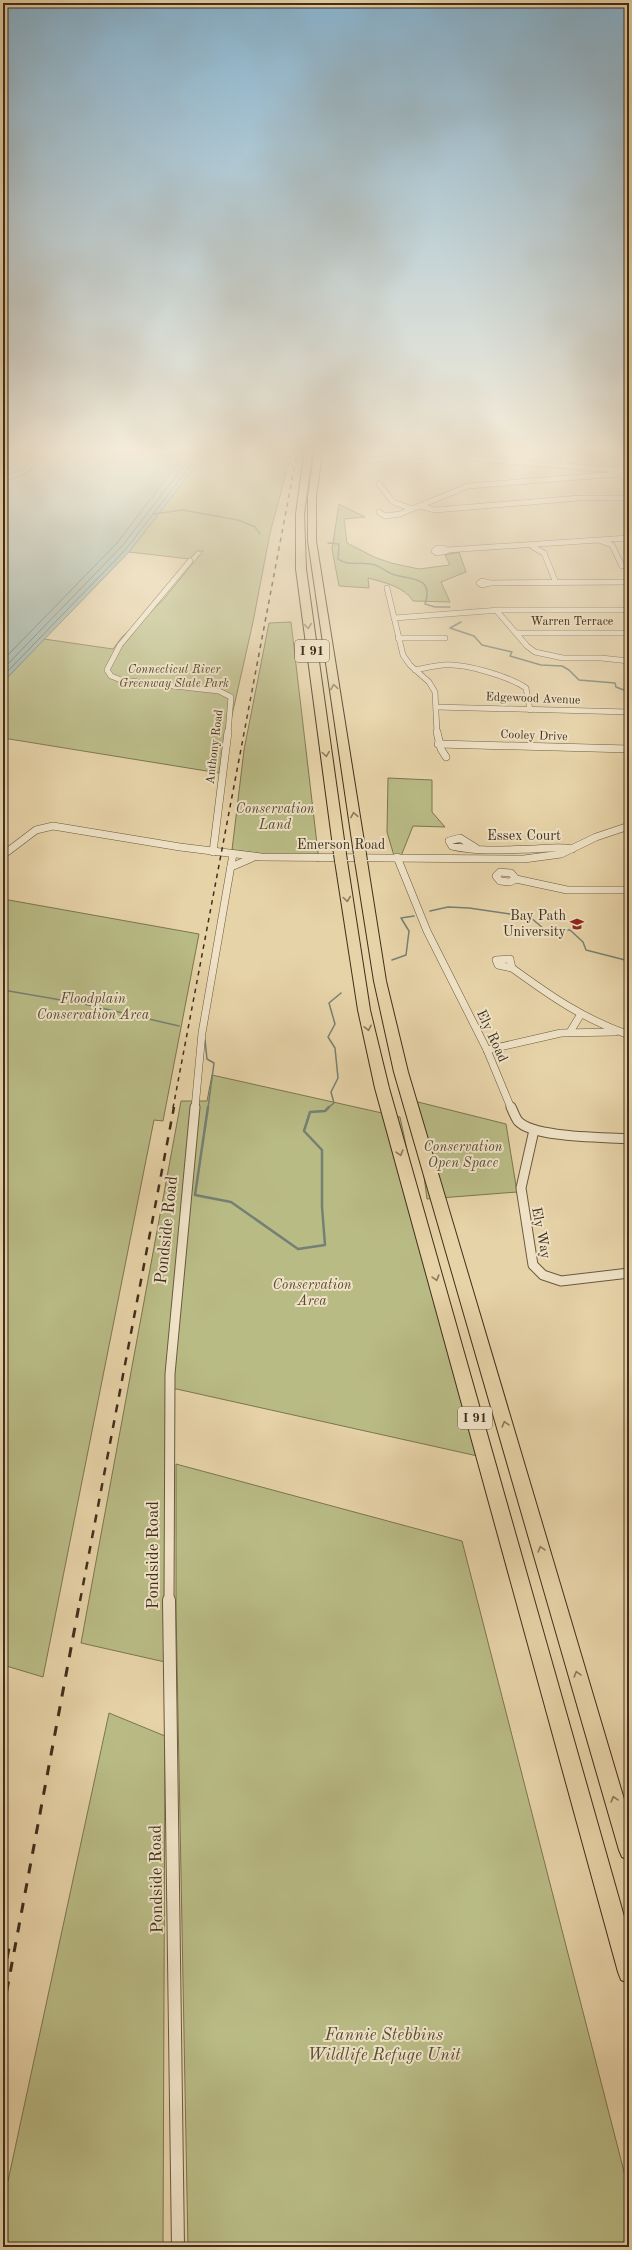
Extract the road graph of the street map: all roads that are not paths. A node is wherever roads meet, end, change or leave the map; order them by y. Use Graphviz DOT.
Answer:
graph roads {
  1 [pos="301,553"];
  2 [pos="314,553"];
  3 [pos="544,553"];
  4 [pos="616,553"];
  5 [pos="190,561"];
  6 [pos="622,566"];
  7 [pos="629,582"];
  8 [pos="556,583"];
  9 [pos="490,584"];
  10 [pos="387,588"];
  11 [pos="496,610"];
  12 [pos="629,610"];
  13 [pos="394,618"];
  14 [pos="516,633"];
  15 [pos="629,633"];
  16 [pos="398,638"];
  17 [pos="445,638"];
  18 [pos="629,661"];
  19 [pos="415,670"];
  20 [pos="436,707"];
  21 [pos="530,710"];
  22 [pos="629,712"];
  23 [pos="438,744"];
  24 [pos="629,749"];
  25 [pos="446,757"];
  26 [pos="629,826"];
  27 [pos="476,848"];
  28 [pos="572,849"];
  29 [pos="212,852"];
  30 [pos="233,854"];
  31 [pos="3,855"];
  32 [pos="261,857"];
  33 [pos="397,857"];
  34 [pos="231,867"];
  35 [pos="516,879"];
  36 [pos="629,890"];
  37 [pos="512,968"];
  38 [pos="581,1014"];
  39 [pos="570,1032"];
  40 [pos="619,1033"];
  41 [pos="629,1035"];
  42 [pos="487,1050"];
  43 [pos="534,1130"];
  44 [pos="629,1140"];
  45 [pos="629,1273"];
  46 [pos="629,1850"];
  47 [pos="629,1972"];
  48 [pos="178,2247"];
  1 -- 47 [label="highway, I 91, one-way"];
  46 -- 2 [label="highway, I 91, one-way"];
  3 -- 8 [label="street"];
  4 -- 6 [label="street"];
  5 -- 29 [label="street, Anthony Road"];
  7 -- 8 [label="street"];
  8 -- 9 [label="street"];
  10 -- 13 [label="street"];
  11 -- 12 [label="street"];
  11 -- 13 [label="street"];
  11 -- 14 [label="street"];
  13 -- 16 [label="street"];
  14 -- 15 [label="street, Warren Terrace"];
  14 -- 18 [label="street"];
  16 -- 17 [label="street"];
  16 -- 19 [label="street"];
  19 -- 20 [label="street"];
  19 -- 21 [label="street"];
  20 -- 21 [label="street, Edgewood Avenue"];
  20 -- 23 [label="street"];
  21 -- 22 [label="street, Edgewood Avenue"];
  23 -- 24 [label="street, Cooley Drive"];
  23 -- 25 [label="street"];
  26 -- 28 [label="street, Emerson Road"];
  27 -- 28 [label="street, Essex Court"];
  28 -- 33 [label="street, Emerson Road"];
  29 -- 30 [label="street, Emerson Road"];
  29 -- 31 [label="street, Emerson Road"];
  30 -- 32 [label="street, Emerson Road"];
  30 -- 34 [label="street, Pondside Road"];
  32 -- 33 [label="street, Emerson Road"];
  32 -- 34 [label="street"];
  33 -- 42 [label="street, Ely Road"];
  34 -- 48 [label="street, Pondside Road"];
  35 -- 36 [label="street"];
  37 -- 38 [label="street"];
  38 -- 39 [label="street"];
  38 -- 40 [label="street"];
  39 -- 40 [label="street"];
  39 -- 42 [label="street"];
  40 -- 41 [label="street"];
  42 -- 43 [label="street, Ely Road"];
  43 -- 44 [label="street, Ely Road"];
  43 -- 45 [label="street, Ely Way"];
}
